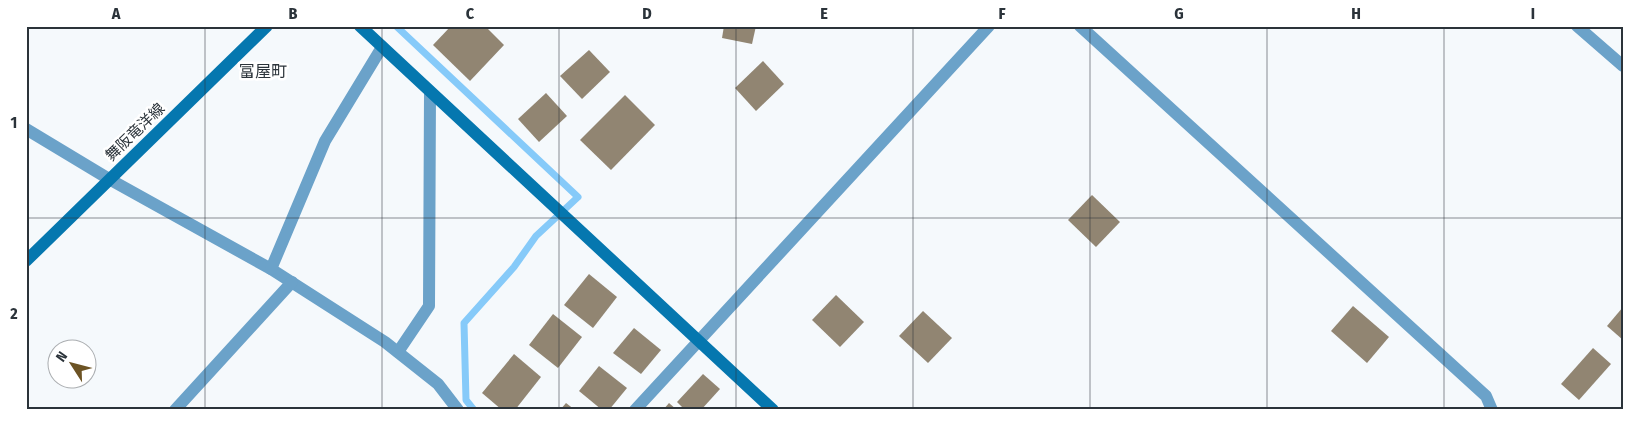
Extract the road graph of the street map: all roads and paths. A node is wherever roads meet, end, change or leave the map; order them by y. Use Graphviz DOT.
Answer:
graph roads {
  1 [pos="267,26"];
  2 [pos="360,26"];
  3 [pos="989,26"];
  4 [pos="1080,26"];
  5 [pos="1577,26"];
  6 [pos="382,47"];
  7 [pos="1623,66"];
  8 [pos="430,93"];
  9 [pos="26,129"];
  10 [pos="109,179"];
  11 [pos="26,261"];
  12 [pos="271,269"];
  13 [pos="292,282"];
  14 [pos="698,341"];
  15 [pos="398,352"];
  16 [pos="175,410"];
  17 [pos="458,410"];
  18 [pos="635,410"];
  19 [pos="773,410"];
  20 [pos="1492,410"];
  1 -- 10 [label="street, 舞阪竜洋線"];
  2 -- 6 [label="street"];
  3 -- 14 [label="street"];
  4 -- 20 [label="street"];
  5 -- 7 [label="street"];
  6 -- 8 [label="street"];
  6 -- 12 [label="street"];
  8 -- 14 [label="street"];
  8 -- 15 [label="street"];
  9 -- 10 [label="street"];
  10 -- 11 [label="street, 舞阪竜洋線"];
  10 -- 12 [label="street"];
  12 -- 13 [label="street"];
  13 -- 15 [label="street"];
  13 -- 16 [label="street"];
  14 -- 18 [label="street"];
  14 -- 19 [label="street"];
  15 -- 17 [label="street"];
}
